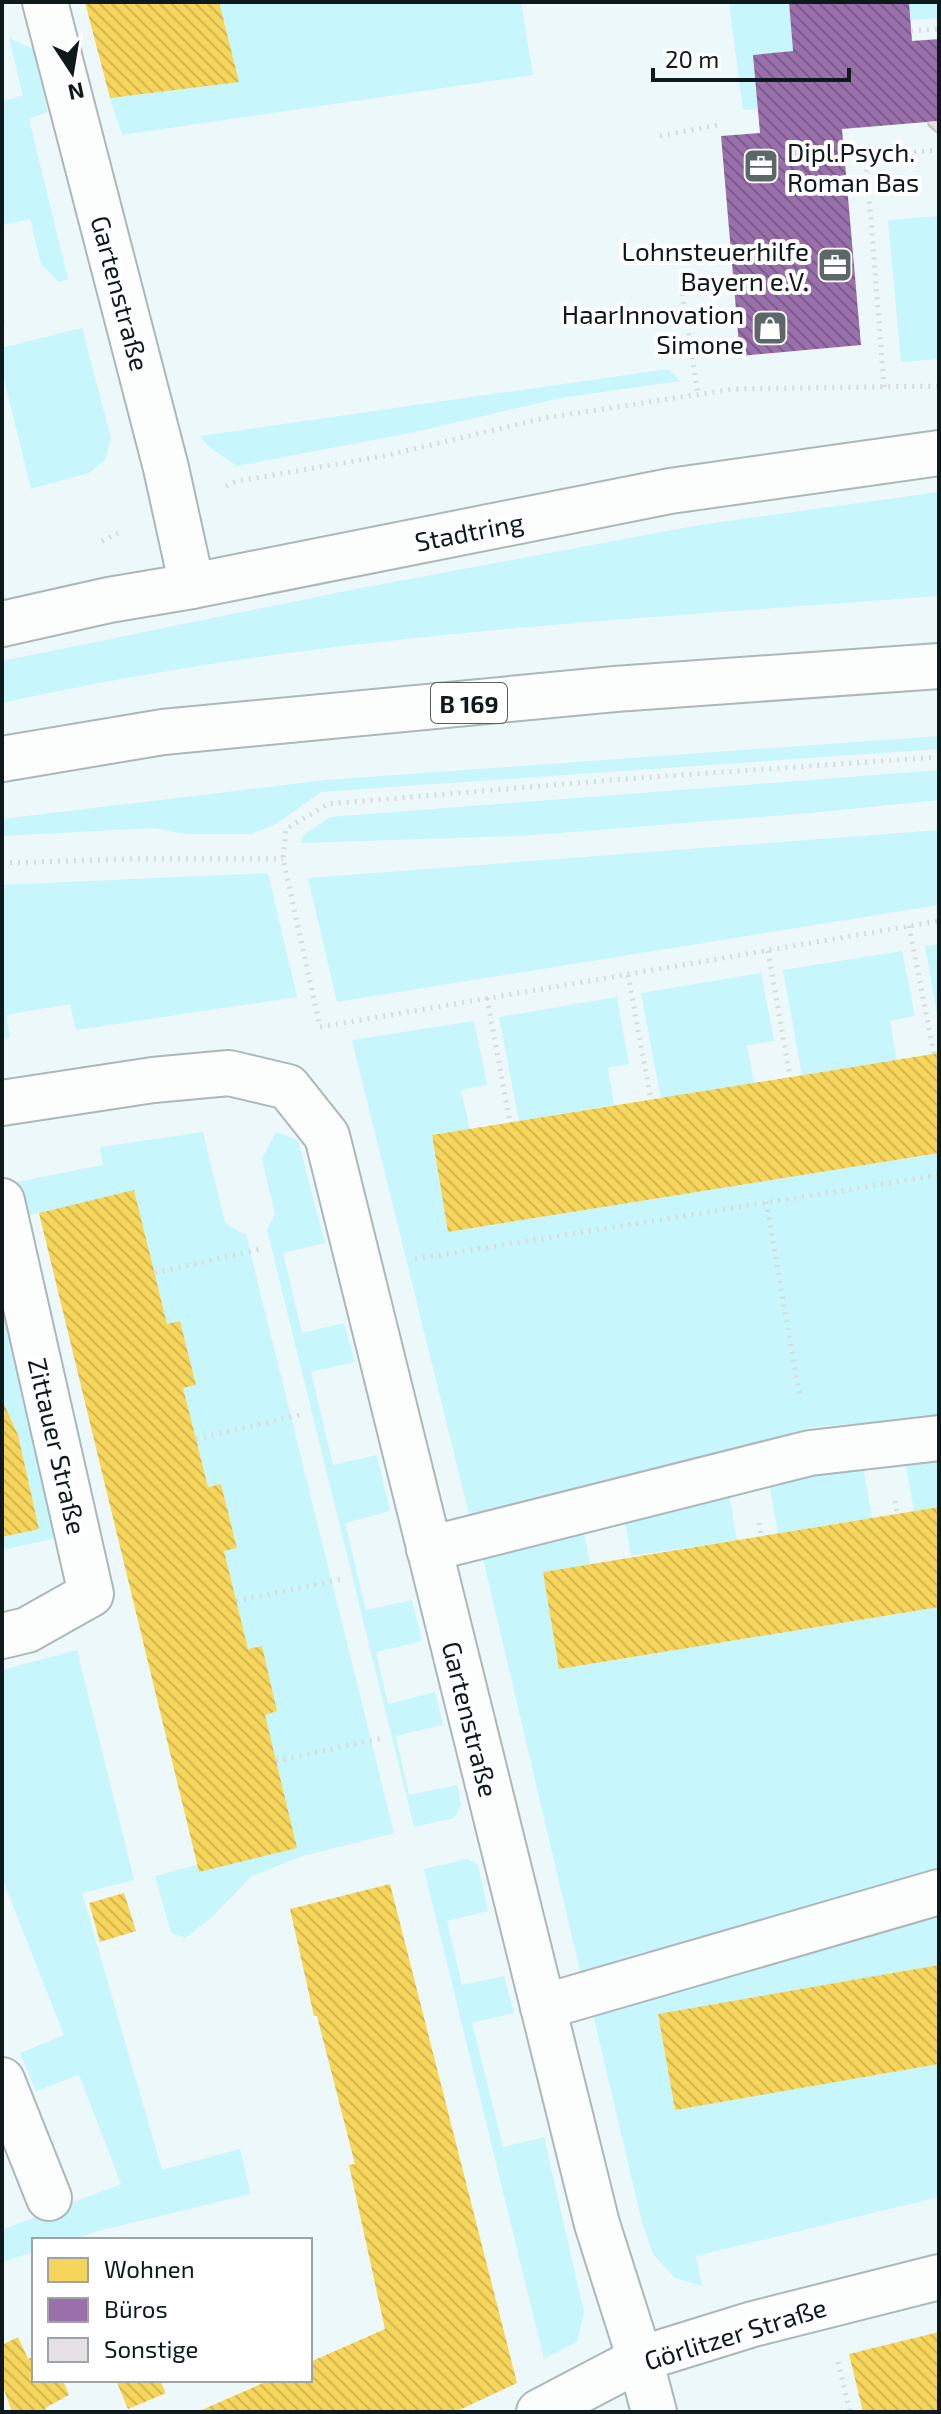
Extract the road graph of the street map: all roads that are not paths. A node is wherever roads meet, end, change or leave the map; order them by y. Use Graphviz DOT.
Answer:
graph roads {
  1 [pos="45,2"];
  2 [pos="939,453"];
  3 [pos="192,586"];
  4 [pos="2,624"];
  5 [pos="939,666"];
  6 [pos="2,759"];
  7 [pos="2,1103"];
  8 [pos="2,1201"];
  9 [pos="939,1438"];
  10 [pos="429,1549"];
  11 [pos="2,1636"];
  12 [pos="939,1892"];
  13 [pos="543,2007"];
  14 [pos="2,2080"];
  15 [pos="49,2198"];
  16 [pos="939,2277"];
  17 [pos="640,2359"];
  18 [pos="539,2412"];
  19 [pos="654,2412"];
  1 -- 3 [label="street, Gartenstraße"];
  2 -- 3 [label="street, Stadtring"];
  3 -- 4 [label="street, Stadtring"];
  5 -- 6 [label="street, B 169"];
  7 -- 10 [label="street, Gartenstraße"];
  8 -- 11 [label="street, Zittauer Straße"];
  9 -- 10 [label="street"];
  10 -- 13 [label="street, Gartenstraße"];
  12 -- 13 [label="street"];
  13 -- 17 [label="street, Gartenstraße"];
  14 -- 15 [label="street"];
  16 -- 17 [label="street, Görlitzer Straße"];
  17 -- 18 [label="street, Görlitzer Straße"];
  17 -- 19 [label="street, Gartenstraße"];
}
